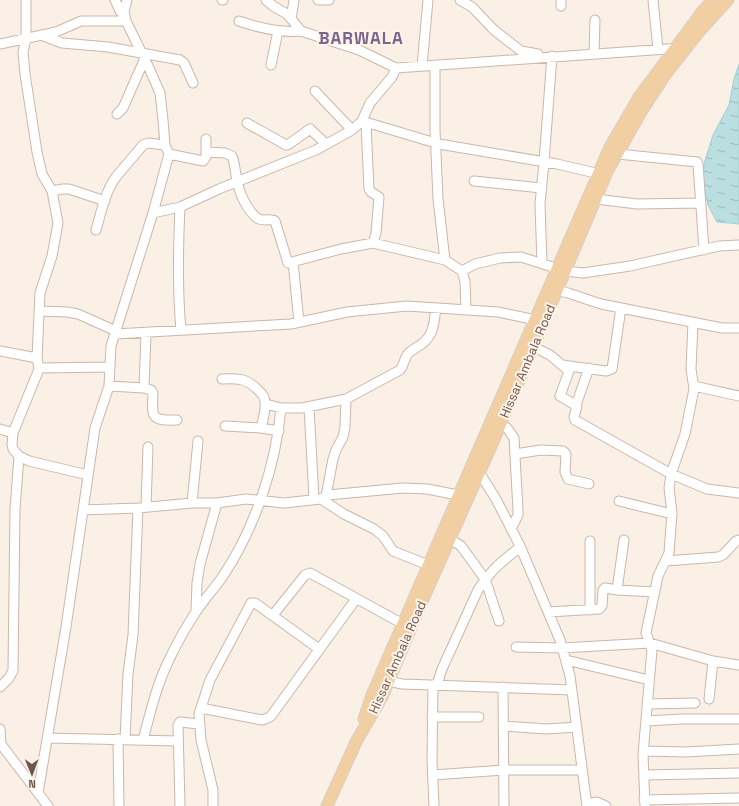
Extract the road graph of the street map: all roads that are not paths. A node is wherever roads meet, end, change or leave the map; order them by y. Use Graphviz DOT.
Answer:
graph roads {
  1 [pos="26,0"];
  2 [pos="115,0"];
  3 [pos="128,0"];
  4 [pos="266,0"];
  5 [pos="294,0"];
  6 [pos="318,0"];
  7 [pos="329,0"];
  8 [pos="428,0"];
  9 [pos="460,0"];
  10 [pos="653,0"];
  11 [pos="714,0"];
  12 [pos="728,0"];
  13 [pos="474,3"];
  14 [pos="126,18"];
  15 [pos="291,19"];
  16 [pos="595,20"];
  17 [pos="239,21"];
  18 [pos="278,31"];
  19 [pos="301,31"];
  20 [pos="41,36"];
  21 [pos="26,39"];
  22 [pos="0,44"];
  23 [pos="681,48"];
  24 [pos="658,49"];
  25 [pos="594,54"];
  26 [pos="144,56"];
  27 [pos="550,56"];
  28 [pos="271,65"];
  29 [pos="434,65"];
  30 [pos="422,66"];
  31 [pos="396,68"];
  32 [pos="192,83"];
  33 [pos="315,91"];
  34 [pos="117,114"];
  35 [pos="364,122"];
  36 [pos="247,123"];
  37 [pos="352,130"];
  38 [pos="206,139"];
  39 [pos="436,143"];
  40 [pos="326,144"];
  41 [pos="165,145"];
  42 [pos="206,152"];
  43 [pos="169,154"];
  44 [pos="618,154"];
  45 [pos="544,162"];
  46 [pos="602,175"];
  47 [pos="474,181"];
  48 [pos="237,182"];
  49 [pos="541,188"];
  50 [pos="52,191"];
  51 [pos="596,199"];
  52 [pos="105,201"];
  53 [pos="701,203"];
  54 [pos="180,207"];
  55 [pos="153,213"];
  56 [pos="96,230"];
  57 [pos="373,243"];
  58 [pos="739,245"];
  59 [pos="704,250"];
  60 [pos="445,260"];
  61 [pos="293,262"];
  62 [pos="542,263"];
  63 [pos="561,269"];
  64 [pos="462,271"];
  65 [pos="552,290"];
  66 [pos="436,308"];
  67 [pos="621,308"];
  68 [pos="466,310"];
  69 [pos="40,311"];
  70 [pos="539,320"];
  71 [pos="299,322"];
  72 [pos="693,322"];
  73 [pos="739,328"];
  74 [pos="181,330"];
  75 [pos="115,333"];
  76 [pos="146,333"];
  77 [pos="529,345"];
  78 [pos="0,351"];
  79 [pos="37,358"];
  80 [pos="562,365"];
  81 [pos="110,367"];
  82 [pos="40,368"];
  83 [pos="589,368"];
  84 [pos="222,379"];
  85 [pos="109,386"];
  86 [pos="694,386"];
  87 [pos="144,388"];
  88 [pos="739,396"];
  89 [pos="346,399"];
  90 [pos="266,404"];
  91 [pos="576,405"];
  92 [pos="309,407"];
  93 [pos="281,408"];
  94 [pos="177,420"];
  95 [pos="500,425"];
  96 [pos="225,426"];
  97 [pos="261,428"];
  98 [pos="0,429"];
  99 [pos="279,430"];
  100 [pos="13,433"];
  101 [pos="198,441"];
  102 [pos="148,447"];
  103 [pos="515,454"];
  104 [pos="19,456"];
  105 [pos="473,460"];
  106 [pos="479,473"];
  107 [pos="671,474"];
  108 [pos="88,475"];
  109 [pos="588,484"];
  110 [pos="739,494"];
  111 [pos="458,495"];
  112 [pos="321,498"];
  113 [pos="261,500"];
  114 [pos="618,501"];
  115 [pos="192,503"];
  116 [pos="217,503"];
  117 [pos="142,507"];
  118 [pos="83,510"];
  119 [pos="672,514"];
  120 [pos="511,529"];
  121 [pos="450,539"];
  122 [pos="624,540"];
  123 [pos="739,540"];
  124 [pos="590,541"];
  125 [pos="520,547"];
  126 [pos="666,561"];
  127 [pos="428,565"];
  128 [pos="485,579"];
  129 [pos="617,590"];
  130 [pos="655,592"];
  131 [pos="356,599"];
  132 [pos="590,610"];
  133 [pos="196,611"];
  134 [pos="548,612"];
  135 [pos="273,615"];
  136 [pos="499,621"];
  137 [pos="403,624"];
  138 [pos="650,643"];
  139 [pos="516,647"];
  140 [pos="562,648"];
  141 [pos="319,649"];
  142 [pos="566,660"];
  143 [pos="713,661"];
  144 [pos="739,665"];
  145 [pos="649,680"];
  146 [pos="388,681"];
  147 [pos="435,685"];
  148 [pos="0,686"];
  149 [pos="503,688"];
  150 [pos="572,690"];
  151 [pos="709,700"];
  152 [pos="695,703"];
  153 [pos="647,704"];
  154 [pos="201,708"];
  155 [pos="432,717"];
  156 [pos="479,717"];
  157 [pos="739,719"];
  158 [pos="646,721"];
  159 [pos="200,724"];
  160 [pos="504,726"];
  161 [pos="577,727"];
  162 [pos="0,729"];
  163 [pos="48,738"];
  164 [pos="121,739"];
  165 [pos="143,740"];
  166 [pos="357,740"];
  167 [pos="178,741"];
  168 [pos="0,744"];
  169 [pos="739,749"];
  170 [pos="644,751"];
  171 [pos="504,770"];
  172 [pos="582,770"];
  173 [pos="739,773"];
  174 [pos="433,775"];
  175 [pos="644,775"];
  176 [pos="38,793"];
  177 [pos="739,798"];
  178 [pos="644,803"];
  179 [pos="587,805"];
  180 [pos="48,806"];
  181 [pos="119,806"];
  182 [pos="180,806"];
  183 [pos="213,806"];
  184 [pos="327,806"];
  185 [pos="434,806"];
  186 [pos="504,806"];
  187 [pos="606,806"];
  1 -- 21 [label="street"];
  2 -- 14 [label="street"];
  3 -- 14 [label="street"];
  4 -- 15 [label="street"];
  5 -- 15 [label="street"];
  6 -- 7 [label="street"];
  8 -- 30 [label="street"];
  9 -- 13 [label="street"];
  10 -- 24 [label="street"];
  11 -- 23 [label="main road, Hissar Ambala Road"];
  12 -- 23 [label="main road, Hissar Ambala Road"];
  13 -- 27 [label="street"];
  14 -- 20 [label="street"];
  14 -- 26 [label="street"];
  15 -- 19 [label="street"];
  16 -- 25 [label="street"];
  17 -- 18 [label="street"];
  18 -- 19 [label="street"];
  18 -- 28 [label="street"];
  19 -- 31 [label="street"];
  20 -- 21 [label="street"];
  20 -- 26 [label="street"];
  21 -- 22 [label="street"];
  21 -- 50 [label="street"];
  23 -- 24 [label="street"];
  23 -- 44 [label="main road, Hissar Ambala Road"];
  23 -- 46 [label="main road, Hissar Ambala Road"];
  24 -- 25 [label="street"];
  25 -- 27 [label="street"];
  26 -- 32 [label="street"];
  26 -- 34 [label="street"];
  26 -- 41 [label="street"];
  27 -- 29 [label="street"];
  27 -- 45 [label="street"];
  29 -- 30 [label="street"];
  29 -- 39 [label="street"];
  30 -- 31 [label="street"];
  31 -- 35 [label="street"];
  33 -- 37 [label="street"];
  35 -- 37 [label="street"];
  35 -- 39 [label="street"];
  35 -- 57 [label="street"];
  36 -- 40 [label="street"];
  37 -- 40 [label="street"];
  38 -- 42 [label="street"];
  39 -- 45 [label="street"];
  39 -- 60 [label="street"];
  40 -- 48 [label="street"];
  41 -- 43 [label="street"];
  41 -- 52 [label="street"];
  42 -- 43 [label="street"];
  42 -- 48 [label="street"];
  43 -- 55 [label="street"];
  44 -- 46 [label="main road, Hissar Ambala Road"];
  44 -- 53 [label="street"];
  45 -- 46 [label="street"];
  45 -- 49 [label="street"];
  46 -- 51 [label="main road, Hissar Ambala Road"];
  46 -- 63 [label="main road, Hissar Ambala Road"];
  47 -- 49 [label="street"];
  48 -- 54 [label="street"];
  48 -- 61 [label="street"];
  49 -- 62 [label="street"];
  50 -- 52 [label="street"];
  50 -- 69 [label="street"];
  51 -- 53 [label="street"];
  51 -- 63 [label="main road, Hissar Ambala Road"];
  52 -- 56 [label="street"];
  53 -- 59 [label="street"];
  54 -- 55 [label="street"];
  54 -- 74 [label="street"];
  55 -- 75 [label="street"];
  57 -- 60 [label="street"];
  57 -- 61 [label="street"];
  58 -- 59 [label="street"];
  59 -- 63 [label="street"];
  60 -- 64 [label="street"];
  61 -- 71 [label="street"];
  62 -- 63 [label="street"];
  62 -- 64 [label="street"];
  63 -- 65 [label="main road, Hissar Ambala Road"];
  64 -- 68 [label="street"];
  65 -- 67 [label="street"];
  65 -- 70 [label="main road, Hissar Ambala Road"];
  66 -- 68 [label="street"];
  66 -- 71 [label="street"];
  66 -- 89 [label="street"];
  67 -- 72 [label="street"];
  67 -- 83 [label="street"];
  68 -- 70 [label="street"];
  69 -- 75 [label="street"];
  69 -- 79 [label="street"];
  70 -- 77 [label="main road, Hissar Ambala Road"];
  71 -- 74 [label="street"];
  72 -- 73 [label="street"];
  72 -- 86 [label="street"];
  74 -- 76 [label="street"];
  75 -- 76 [label="street"];
  75 -- 81 [label="street"];
  76 -- 87 [label="street"];
  77 -- 80 [label="street"];
  77 -- 95 [label="main road, Hissar Ambala Road"];
  77 -- 105 [label="main road, Hissar Ambala Road"];
  78 -- 79 [label="street"];
  79 -- 82 [label="street"];
  80 -- 83 [label="street"];
  80 -- 91 [label="street"];
  81 -- 82 [label="street"];
  81 -- 85 [label="street"];
  82 -- 100 [label="street"];
  83 -- 91 [label="street"];
  84 -- 90 [label="street"];
  85 -- 87 [label="street"];
  85 -- 108 [label="street"];
  86 -- 88 [label="street"];
  86 -- 107 [label="street"];
  87 -- 94 [label="street"];
  89 -- 92 [label="street"];
  89 -- 112 [label="street"];
  90 -- 93 [label="street"];
  90 -- 97 [label="street"];
  91 -- 107 [label="street"];
  92 -- 93 [label="street"];
  92 -- 112 [label="street"];
  93 -- 99 [label="street"];
  95 -- 103 [label="street"];
  95 -- 106 [label="main road, Hissar Ambala Road"];
  96 -- 97 [label="street"];
  97 -- 99 [label="street"];
  98 -- 100 [label="street"];
  99 -- 113 [label="street"];
  100 -- 104 [label="street"];
  101 -- 115 [label="street"];
  102 -- 117 [label="street"];
  103 -- 109 [label="street"];
  103 -- 120 [label="street"];
  104 -- 108 [label="street"];
  104 -- 148 [label="street"];
  105 -- 106 [label="street"];
  105 -- 111 [label="main road, Hissar Ambala Road"];
  106 -- 120 [label="street"];
  106 -- 121 [label="main road, Hissar Ambala Road"];
  107 -- 110 [label="street"];
  107 -- 119 [label="street"];
  108 -- 118 [label="street"];
  111 -- 112 [label="street"];
  111 -- 127 [label="main road, Hissar Ambala Road"];
  112 -- 113 [label="street"];
  112 -- 127 [label="street"];
  113 -- 116 [label="street"];
  113 -- 133 [label="street"];
  114 -- 119 [label="street"];
  115 -- 116 [label="street"];
  115 -- 117 [label="street"];
  116 -- 133 [label="street"];
  117 -- 118 [label="street"];
  117 -- 164 [label="street"];
  118 -- 163 [label="street"];
  119 -- 126 [label="street"];
  120 -- 125 [label="street"];
  121 -- 128 [label="street"];
  121 -- 146 [label="main road, Hissar Ambala Road"];
  122 -- 129 [label="street"];
  123 -- 126 [label="street"];
  124 -- 132 [label="street"];
  125 -- 128 [label="street"];
  125 -- 134 [label="street"];
  126 -- 130 [label="street"];
  127 -- 137 [label="main road, Hissar Ambala Road"];
  128 -- 136 [label="street"];
  128 -- 147 [label="street"];
  129 -- 130 [label="street"];
  129 -- 132 [label="street"];
  130 -- 138 [label="street"];
  131 -- 135 [label="street"];
  131 -- 137 [label="street"];
  131 -- 141 [label="street"];
  132 -- 134 [label="street"];
  133 -- 165 [label="street"];
  134 -- 140 [label="street"];
  135 -- 141 [label="street"];
  135 -- 154 [label="street"];
  137 -- 166 [label="main road, Hissar Ambala Road"];
  138 -- 140 [label="street"];
  138 -- 143 [label="street"];
  138 -- 145 [label="street"];
  139 -- 140 [label="street"];
  140 -- 142 [label="street"];
  141 -- 154 [label="street"];
  142 -- 145 [label="street"];
  142 -- 150 [label="street"];
  143 -- 144 [label="street"];
  143 -- 151 [label="street"];
  145 -- 153 [label="street"];
  146 -- 147 [label="street"];
  146 -- 166 [label="main road, Hissar Ambala Road"];
  147 -- 149 [label="street"];
  147 -- 155 [label="street"];
  149 -- 150 [label="street"];
  149 -- 160 [label="street"];
  150 -- 161 [label="street"];
  152 -- 153 [label="street"];
  153 -- 158 [label="street"];
  154 -- 159 [label="street"];
  155 -- 156 [label="street"];
  155 -- 174 [label="street"];
  157 -- 158 [label="street"];
  158 -- 170 [label="street"];
  159 -- 167 [label="street"];
  159 -- 183 [label="street"];
  160 -- 161 [label="street"];
  160 -- 171 [label="street"];
  161 -- 172 [label="street"];
  162 -- 168 [label="street"];
  163 -- 164 [label="street"];
  163 -- 176 [label="street"];
  164 -- 165 [label="street"];
  164 -- 181 [label="street"];
  165 -- 167 [label="street"];
  166 -- 184 [label="main road, Hissar Ambala Road"];
  167 -- 182 [label="street"];
  168 -- 176 [label="street"];
  169 -- 170 [label="street"];
  170 -- 175 [label="street"];
  171 -- 172 [label="street"];
  171 -- 174 [label="street"];
  171 -- 186 [label="street"];
  172 -- 179 [label="street"];
  173 -- 175 [label="street"];
  174 -- 185 [label="street"];
  175 -- 178 [label="street"];
  176 -- 180 [label="street"];
  177 -- 178 [label="street"];
  179 -- 187 [label="street"];
}
